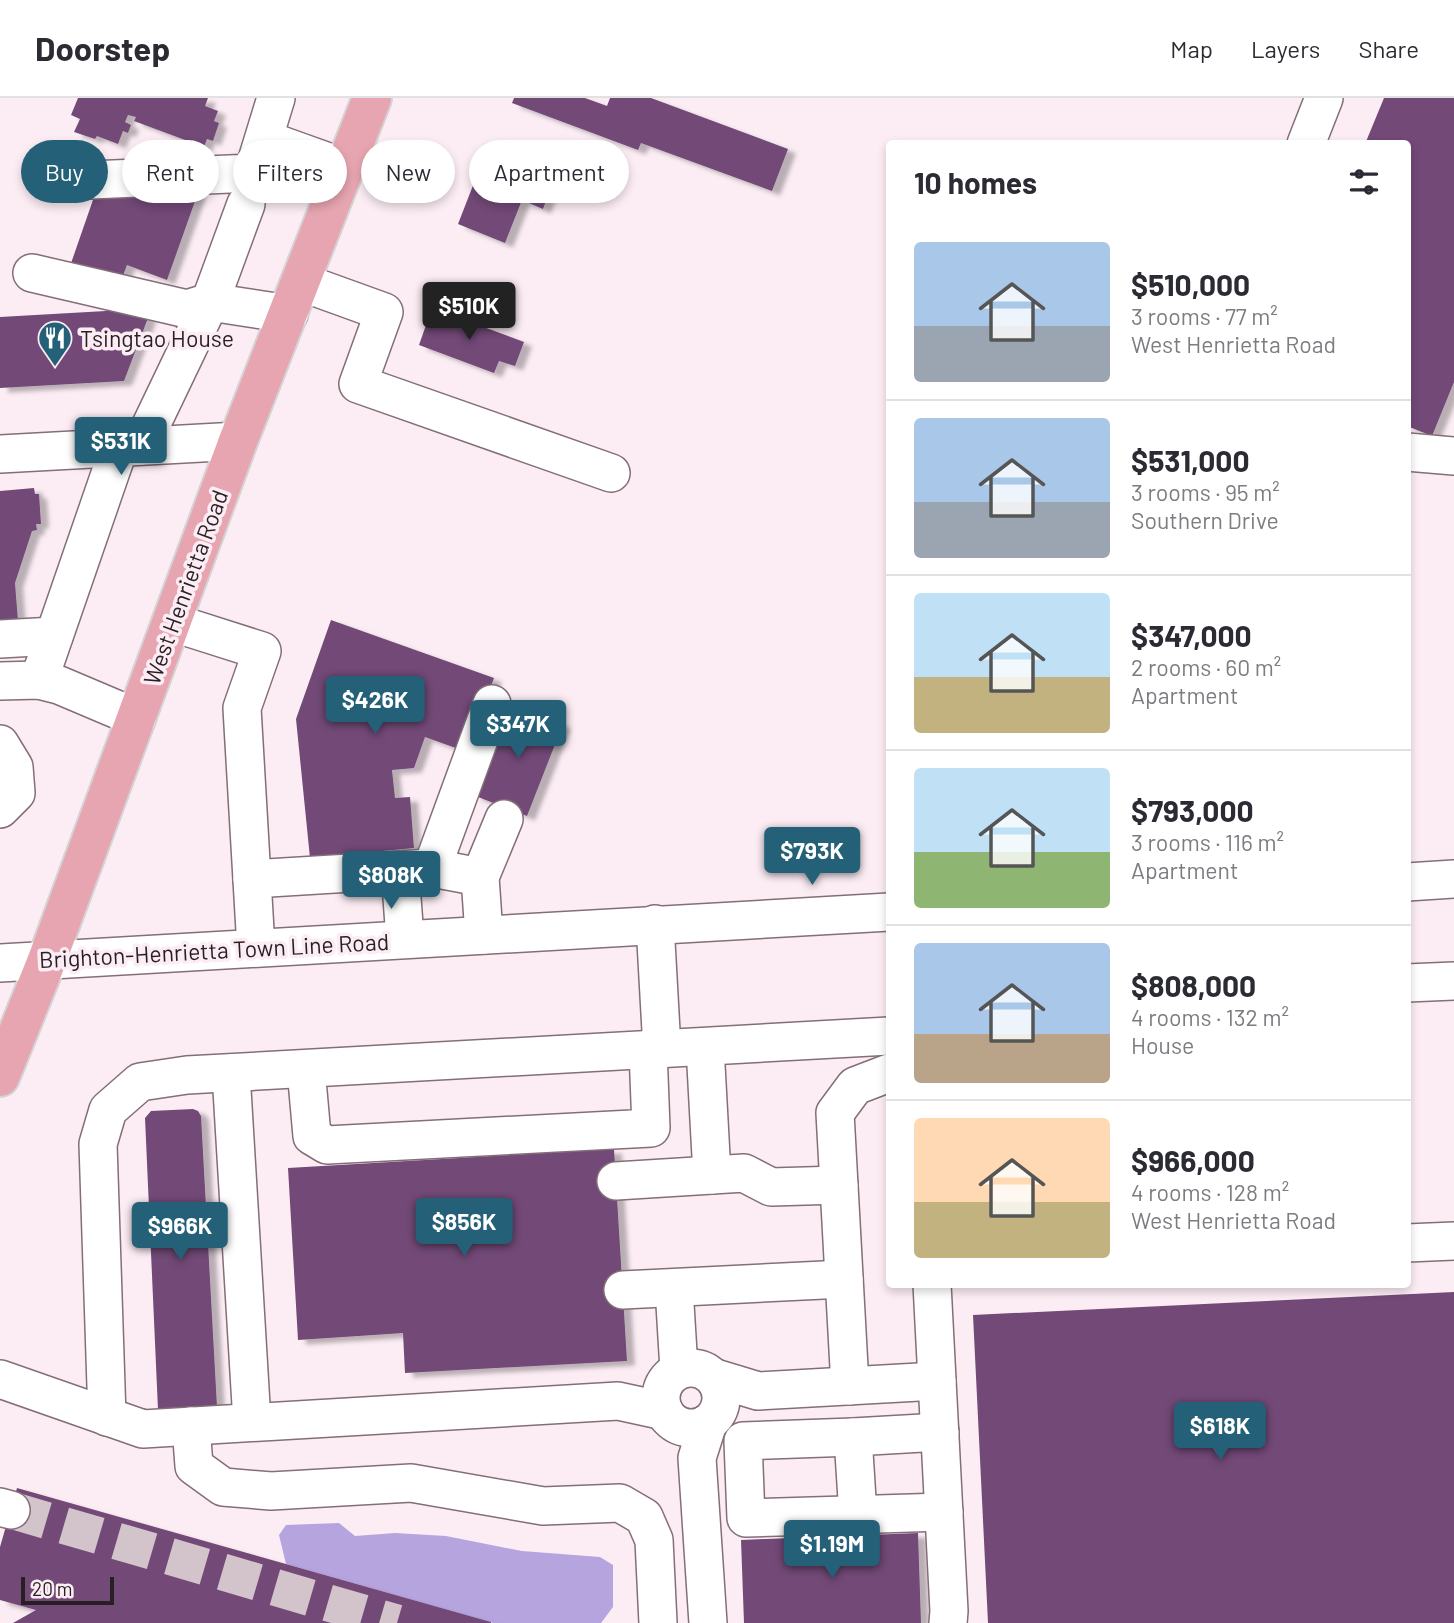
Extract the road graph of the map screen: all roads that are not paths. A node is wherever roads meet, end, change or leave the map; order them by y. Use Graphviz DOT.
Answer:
graph roads {
  1 [pos="276,98"];
  2 [pos="372,98"];
  3 [pos="1324,98"];
  4 [pos="264,139"];
  5 [pos="1308,140"];
  6 [pos="347,163"];
  7 [pos="108,179"];
  8 [pos="332,203"];
  9 [pos="246,204"];
  10 [pos="32,273"];
  11 [pos="295,298"];
  12 [pos="209,302"];
  13 [pos="238,441"];
  14 [pos="130,447"];
  15 [pos="1411,452"];
  16 [pos="0,454"];
  17 [pos="1454,456"];
  18 [pos="611,473"];
  19 [pos="171,622"];
  20 [pos="54,636"];
  21 [pos="0,639"];
  22 [pos="39,680"];
  23 [pos="0,681"];
  24 [pos="492,704"];
  25 [pos="137,718"];
  26 [pos="0,744"];
  27 [pos="0,809"];
  28 [pos="504,819"];
  29 [pos="416,869"];
  30 [pos="480,877"];
  31 [pos="252,879"];
  32 [pos="1454,879"];
  33 [pos="1411,882"];
  34 [pos="886,912"];
  35 [pos="654,924"];
  36 [pos="484,934"];
  37 [pos="405,939"];
  38 [pos="256,948"];
  39 [pos="47,960"];
  40 [pos="0,962"];
  41 [pos="1454,981"];
  42 [pos="1411,983"];
  43 [pos="886,1037"];
  44 [pos="705,1047"];
  45 [pos="655,1049"];
  46 [pos="306,1069"];
  47 [pos="231,1073"];
  48 [pos="886,1074"];
  49 [pos="0,1077"];
  50 [pos="709,1125"];
  51 [pos="651,1128"];
  52 [pos="712,1175"];
  53 [pos="616,1181"];
  54 [pos="839,1185"];
  55 [pos="1454,1241"];
  56 [pos="1411,1243"];
  57 [pos="844,1279"];
  58 [pos="674,1288"];
  59 [pos="932,1288"];
  60 [pos="623,1290"];
  61 [pos="0,1379"];
  62 [pos="937,1381"];
  63 [pos="850,1386"];
  64 [pos="690,1400"];
  65 [pos="107,1417"];
  66 [pos="252,1422"];
  67 [pos="191,1426"];
  68 [pos="940,1432"];
  69 [pos="853,1437"];
  70 [pos="944,1511"];
  71 [pos="858,1515"];
  72 [pos="701,1520"];
  73 [pos="649,1528"];
  74 [pos="658,1623"];
  75 [pos="708,1623"];
  76 [pos="948,1623"];
  1 -- 4 [label="street"];
  2 -- 6 [label="main road, West Henrietta Road"];
  3 -- 5 [label="street"];
  4 -- 7 [label="street"];
  8 -- 11 [label="main road, West Henrietta Road"];
  9 -- 12 [label="street"];
  10 -- 12 [label="street"];
  11 -- 12 [label="street"];
  11 -- 13 [label="main road, West Henrietta Road"];
  11 -- 18 [label="street"];
  12 -- 14 [label="street"];
  13 -- 14 [label="street"];
  13 -- 19 [label="main road, West Henrietta Road"];
  14 -- 16 [label="street"];
  14 -- 20 [label="street"];
  15 -- 17 [label="street"];
  19 -- 25 [label="main road, West Henrietta Road"];
  19 -- 31 [label="street"];
  20 -- 21 [label="street"];
  20 -- 22 [label="street"];
  22 -- 23 [label="street"];
  22 -- 25 [label="street"];
  24 -- 29 [label="street"];
  25 -- 39 [label="main road, West Henrietta Road"];
  26 -- 27 [label="street"];
  28 -- 30 [label="street"];
  29 -- 30 [label="street"];
  29 -- 31 [label="street"];
  29 -- 37 [label="street"];
  30 -- 36 [label="street"];
  31 -- 38 [label="street"];
  32 -- 33 [label="street"];
  34 -- 35 [label="street, Brighton-Henrietta Town Line Road"];
  35 -- 36 [label="street, Brighton-Henrietta Town Line Road"];
  35 -- 45 [label="street"];
  36 -- 37 [label="street, Brighton-Henrietta Town Line Road"];
  37 -- 38 [label="street, Brighton-Henrietta Town Line Road"];
  38 -- 39 [label="street, Brighton-Henrietta Town Line Road"];
  39 -- 40 [label="street, Brighton-Henrietta Town Line Road"];
  39 -- 49 [label="main road, West Henrietta Road"];
  41 -- 42 [label="street"];
  43 -- 44 [label="street"];
  44 -- 45 [label="street"];
  44 -- 50 [label="street"];
  45 -- 46 [label="street"];
  45 -- 51 [label="street"];
  46 -- 47 [label="street"];
  46 -- 51 [label="street"];
  47 -- 65 [label="street"];
  47 -- 66 [label="street"];
  48 -- 54 [label="street"];
  50 -- 51 [label="street"];
  50 -- 52 [label="street"];
  52 -- 53 [label="street"];
  52 -- 54 [label="street"];
  54 -- 57 [label="street"];
  55 -- 56 [label="street"];
  57 -- 58 [label="street"];
  57 -- 63 [label="street"];
  58 -- 60 [label="street"];
  58 -- 64 [label="street"];
  59 -- 62 [label="street"];
  61 -- 65 [label="street"];
  62 -- 63 [label="street"];
  62 -- 68 [label="street"];
  63 -- 64 [label="street"];
  64 -- 66 [label="street"];
  64 -- 72 [label="street"];
  65 -- 67 [label="street"];
  66 -- 67 [label="street"];
  67 -- 73 [label="street"];
  68 -- 69 [label="street"];
  68 -- 70 [label="street"];
  69 -- 71 [label="street"];
  69 -- 71 [label="street"];
  70 -- 71 [label="street"];
  70 -- 76 [label="street"];
  72 -- 73 [label="street"];
  72 -- 75 [label="street"];
  73 -- 74 [label="street"];
}
